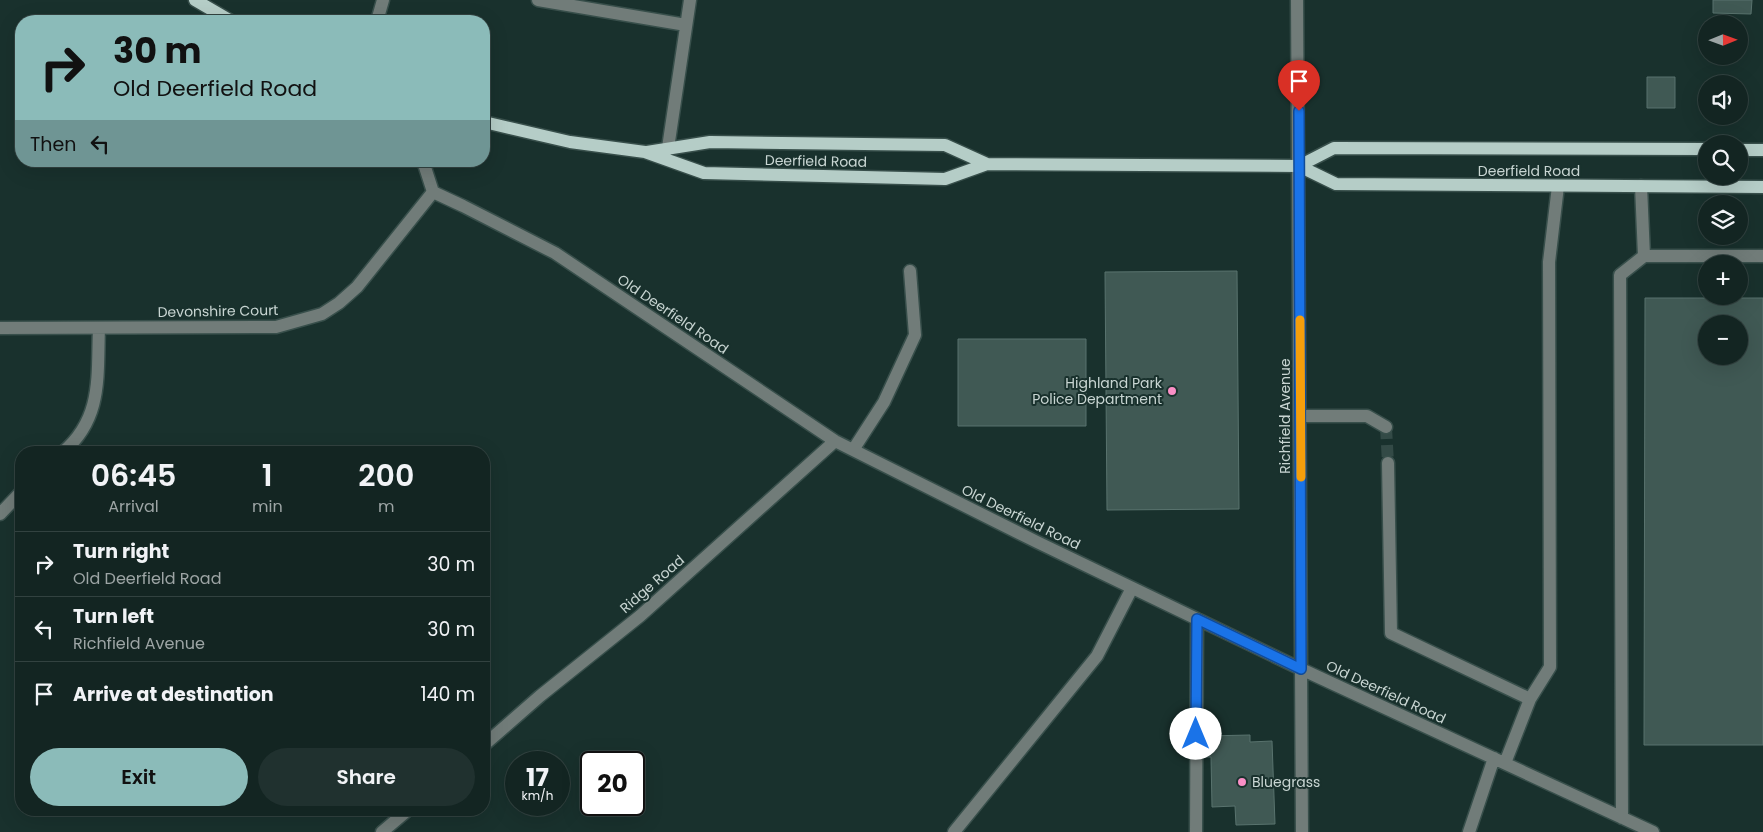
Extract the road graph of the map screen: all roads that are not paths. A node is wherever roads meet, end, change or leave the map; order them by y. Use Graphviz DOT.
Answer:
graph roads {
  1 [pos="194,0"];
  2 [pos="383,0"];
  3 [pos="538,0"];
  4 [pos="690,0"];
  5 [pos="1297,0"];
  6 [pos="220,15"];
  7 [pos="379,15"];
  8 [pos="686,25"];
  9 [pos="490,123"];
  10 [pos="668,148"];
  11 [pos="1698,149"];
  12 [pos="1748,150"];
  13 [pos="1763,150"];
  14 [pos="645,152"];
  15 [pos="987,164"];
  16 [pos="1299,166"];
  17 [pos="425,167"];
  18 [pos="1558,186"];
  19 [pos="1641,186"];
  20 [pos="1763,187"];
  21 [pos="433,192"];
  22 [pos="1644,256"];
  23 [pos="1763,256"];
  24 [pos="910,271"];
  25 [pos="0,328"];
  26 [pos="99,328"];
  27 [pos="1300,416"];
  28 [pos="1386,427"];
  29 [pos="835,441"];
  30 [pos="70,446"];
  31 [pos="853,450"];
  32 [pos="1388,463"];
  33 [pos="15,498"];
  34 [pos="0,514"];
  35 [pos="1132,588"];
  36 [pos="1197,619"];
  37 [pos="1301,669"];
  38 [pos="1530,699"];
  39 [pos="490,740"];
  40 [pos="1500,761"];
  41 [pos="401,816"];
  42 [pos="1622,818"];
  43 [pos="382,832"];
  44 [pos="954,832"];
  45 [pos="1196,832"];
  46 [pos="1302,832"];
  47 [pos="1469,832"];
  48 [pos="1653,832"];
  1 -- 6 [label="main road"];
  2 -- 7 [label="street"];
  3 -- 8 [label="street"];
  4 -- 8 [label="street"];
  5 -- 16 [label="street, Richfield Avenue"];
  8 -- 10 [label="street"];
  9 -- 14 [label="main road, Deerfield Road"];
  10 -- 14 [label="main road, Deerfield Road"];
  10 -- 15 [label="main road, Deerfield Road"];
  11 -- 16 [label="main road, Deerfield Road"];
  12 -- 13 [label="main road"];
  14 -- 15 [label="main road, Deerfield Road"];
  15 -- 16 [label="main road, Deerfield Road"];
  16 -- 18 [label="main road, Deerfield Road"];
  16 -- 27 [label="street, Richfield Avenue"];
  17 -- 21 [label="street"];
  18 -- 19 [label="main road, Deerfield Road"];
  18 -- 38 [label="street"];
  19 -- 20 [label="main road, Deerfield Road"];
  19 -- 22 [label="street"];
  21 -- 26 [label="street, Devonshire Court"];
  21 -- 29 [label="street, Old Deerfield Road"];
  22 -- 23 [label="street"];
  22 -- 42 [label="street"];
  24 -- 31 [label="street"];
  25 -- 26 [label="street, Devonshire Court"];
  26 -- 30 [label="street"];
  27 -- 28 [label="street"];
  27 -- 37 [label="street, Richfield Avenue"];
  29 -- 31 [label="street, Old Deerfield Road"];
  29 -- 39 [label="street, Ridge Road"];
  31 -- 35 [label="street, Old Deerfield Road"];
  32 -- 38 [label="street"];
  33 -- 34 [label="street"];
  35 -- 36 [label="street, Old Deerfield Road"];
  35 -- 44 [label="street"];
  36 -- 37 [label="street, Old Deerfield Road"];
  36 -- 45 [label="street"];
  37 -- 40 [label="street, Old Deerfield Road"];
  37 -- 46 [label="street, Richfield Avenue"];
  38 -- 40 [label="street"];
  40 -- 42 [label="street, Old Deerfield Road"];
  40 -- 47 [label="street"];
  41 -- 43 [label="street"];
  42 -- 48 [label="street, Old Deerfield Road"];
}
